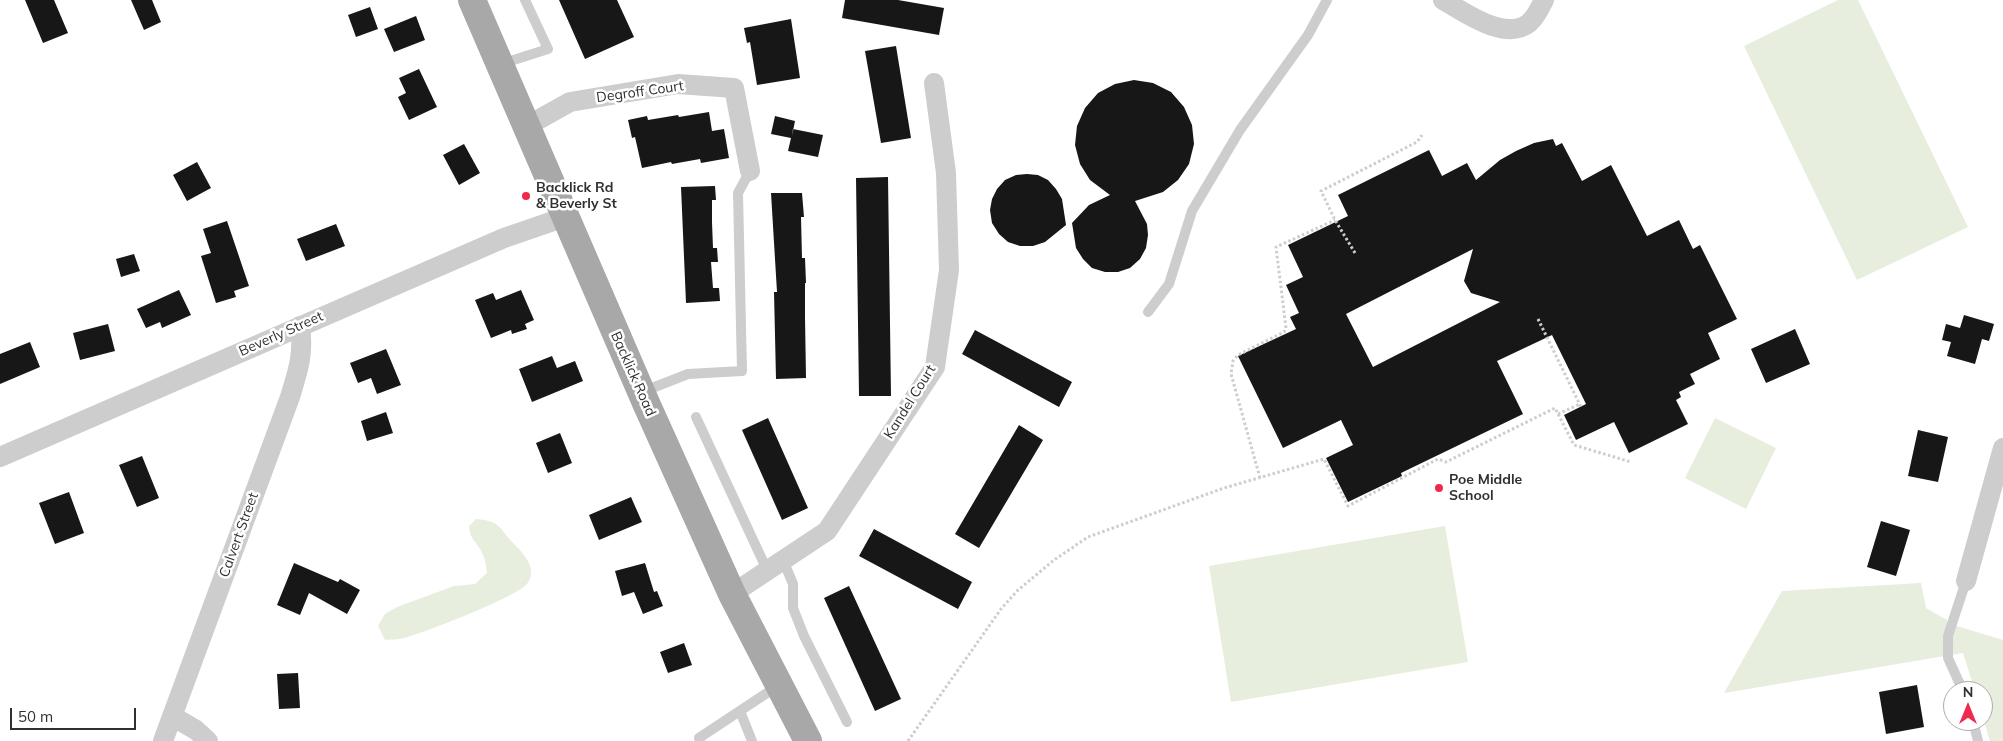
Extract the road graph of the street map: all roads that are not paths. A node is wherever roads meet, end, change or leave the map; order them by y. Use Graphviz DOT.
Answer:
graph roads {
  1 [pos="472,0"];
  2 [pos="524,0"];
  3 [pos="1327,0"];
  4 [pos="1443,0"];
  5 [pos="1544,0"];
  6 [pos="500,64"];
  7 [pos="934,84"];
  8 [pos="527,126"];
  9 [pos="750,171"];
  10 [pos="565,217"];
  11 [pos="1148,312"];
  12 [pos="300,326"];
  13 [pos="641,392"];
  14 [pos="696,417"];
  15 [pos="2003,448"];
  16 [pos="0,457"];
  17 [pos="775,565"];
  18 [pos="1966,581"];
  19 [pos="732,594"];
  20 [pos="1958,681"];
  21 [pos="779,684"];
  22 [pos="740,711"];
  23 [pos="172,716"];
  24 [pos="847,722"];
  25 [pos="163,741"];
  26 [pos="208,741"];
  27 [pos="700,741"];
  28 [pos="752,741"];
  29 [pos="808,741"];
  1 -- 6 [label="main road, Backlick Road"];
  2 -- 6 [label="lane"];
  3 -- 11 [label="lane"];
  4 -- 5 [label="street"];
  6 -- 8 [label="main road, Backlick Road"];
  7 -- 17 [label="street, Kandel Court"];
  8 -- 9 [label="street, Degroff Court"];
  8 -- 10 [label="main road, Backlick Road"];
  9 -- 13 [label="lane"];
  10 -- 12 [label="street, Beverly Street"];
  10 -- 13 [label="main road, Backlick Road"];
  12 -- 16 [label="street, Beverly Street"];
  12 -- 23 [label="street, Calvert Street"];
  13 -- 19 [label="main road, Backlick Road"];
  14 -- 17 [label="lane"];
  15 -- 18 [label="street"];
  17 -- 19 [label="street, Kandel Court"];
  17 -- 24 [label="lane"];
  18 -- 20 [label="lane"];
  19 -- 21 [label="main road, Backlick Road"];
  21 -- 22 [label="lane"];
  21 -- 29 [label="main road, Backlick Road"];
  22 -- 27 [label="lane"];
  22 -- 28 [label="lane"];
  23 -- 25 [label="street, Calvert Street"];
  23 -- 26 [label="street"];
}
